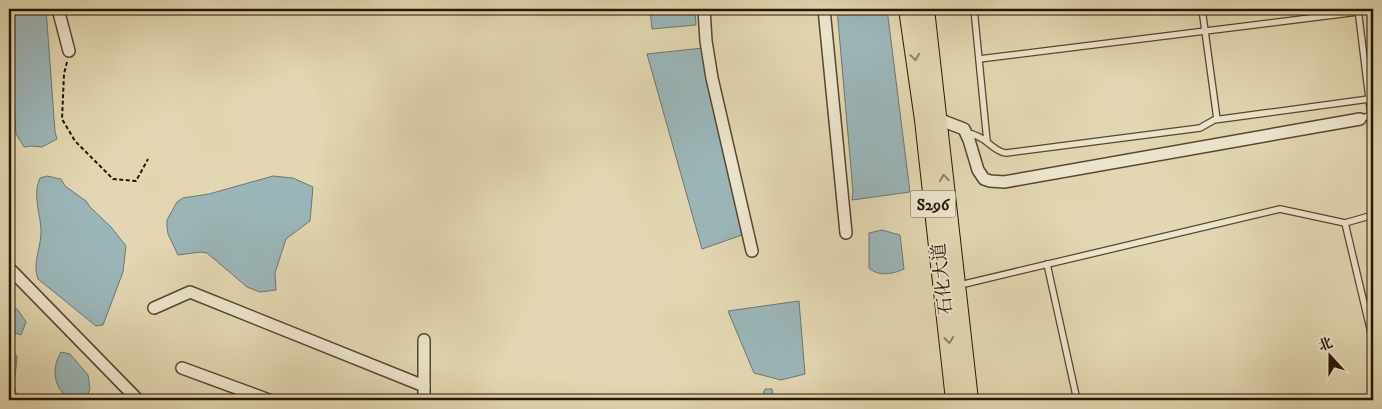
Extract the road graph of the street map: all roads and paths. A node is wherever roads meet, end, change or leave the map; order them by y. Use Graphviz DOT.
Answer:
graph roads {
  1 [pos="58,9"];
  2 [pos="704,9"];
  3 [pos="824,9"];
  4 [pos="908,9"];
  5 [pos="925,9"];
  6 [pos="974,9"];
  7 [pos="1202,9"];
  8 [pos="1358,10"];
  9 [pos="1205,30"];
  10 [pos="69,51"];
  11 [pos="979,59"];
  12 [pos="1369,99"];
  13 [pos="931,119"];
  14 [pos="1217,119"];
  15 [pos="1360,119"];
  16 [pos="966,132"];
  17 [pos="987,141"];
  18 [pos="148,159"];
  19 [pos="1373,215"];
  20 [pos="1345,223"];
  21 [pos="846,232"];
  22 [pos="752,251"];
  23 [pos="1047,264"];
  24 [pos="9,268"];
  25 [pos="956,286"];
  26 [pos="154,308"];
  27 [pos="424,340"];
  28 [pos="1373,341"];
  29 [pos="182,368"];
  30 [pos="424,386"];
  31 [pos="138,400"];
  32 [pos="269,400"];
  33 [pos="424,400"];
  34 [pos="955,400"];
  35 [pos="970,400"];
  36 [pos="1077,400"];
  1 -- 10 [label="street"];
  2 -- 22 [label="street"];
  3 -- 21 [label="street"];
  4 -- 13 [label="main road, 石化大道 / S296, one-way"];
  5 -- 13 [label="main road, 石化大道 / S296"];
  6 -- 11 [label="lane"];
  7 -- 9 [label="lane"];
  8 -- 9 [label="lane"];
  8 -- 12 [label="lane"];
  9 -- 11 [label="lane"];
  9 -- 14 [label="lane"];
  10 -- 18 [label="path"];
  11 -- 17 [label="lane"];
  12 -- 14 [label="lane"];
  12 -- 15 [label="lane"];
  13 -- 16 [label="street"];
  25 -- 13 [label="main road, 石化大道 / S296, one-way"];
  13 -- 34 [label="main road, 石化大道 / S296, one-way"];
  14 -- 17 [label="lane"];
  15 -- 16 [label="street"];
  16 -- 17 [label="lane"];
  19 -- 20 [label="lane"];
  20 -- 23 [label="lane"];
  20 -- 28 [label="lane"];
  23 -- 25 [label="lane"];
  23 -- 36 [label="lane"];
  24 -- 31 [label="street"];
  25 -- 35 [label="main road, 石化大道 / S296"];
  26 -- 30 [label="street"];
  27 -- 30 [label="street"];
  29 -- 32 [label="street"];
  30 -- 33 [label="street"];
}
